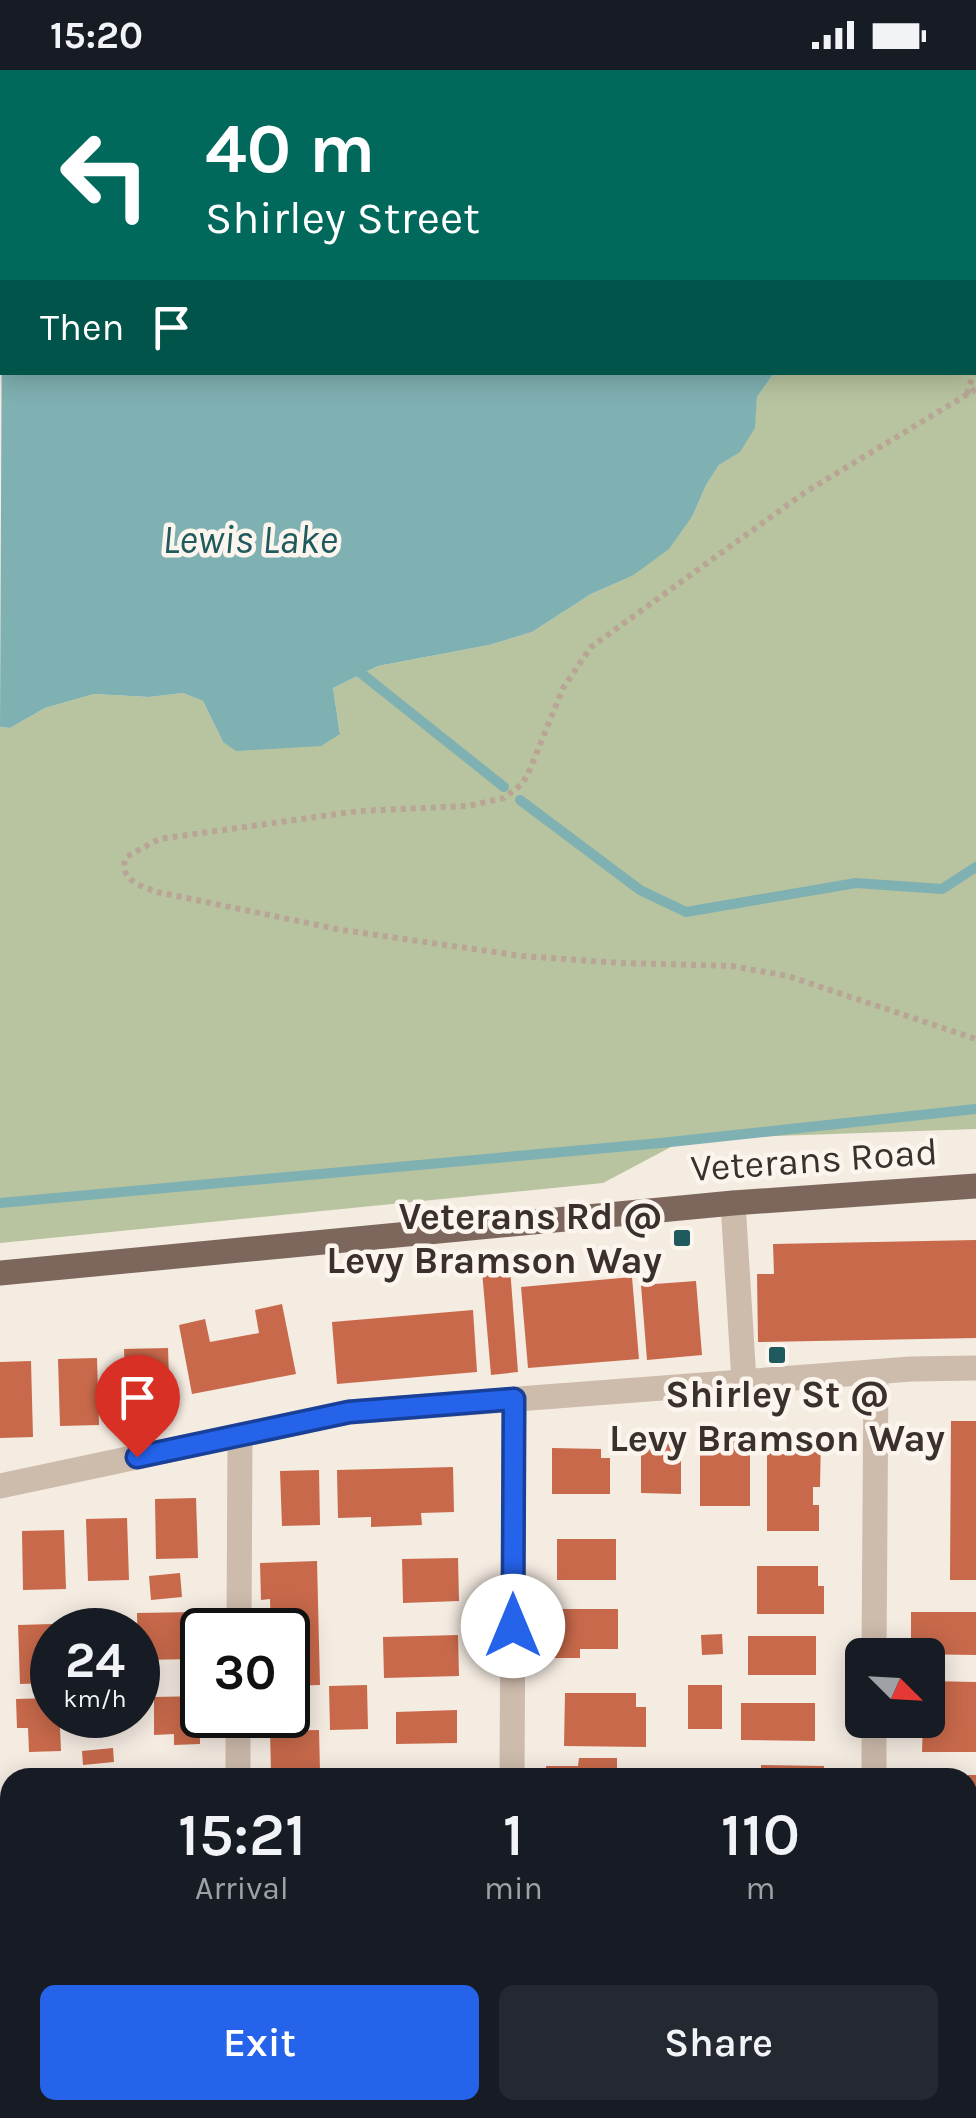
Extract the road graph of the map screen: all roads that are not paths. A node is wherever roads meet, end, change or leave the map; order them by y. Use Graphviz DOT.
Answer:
graph roads {
  1 [pos="976,1186"];
  2 [pos="733,1202"];
  3 [pos="0,1272"];
  4 [pos="976,1368"];
  5 [pos="876,1372"];
  6 [pos="744,1382"];
  7 [pos="514,1399"];
  8 [pos="240,1434"];
  9 [pos="0,1486"];
  10 [pos="239,1608"];
  11 [pos="874,1638"];
  12 [pos="238,1738"];
  13 [pos="874,1738"];
  14 [pos="238,1768"];
  15 [pos="512,1768"];
  16 [pos="874,1768"];
  17 [pos="0,2106"];
  18 [pos="0,2118"];
  1 -- 2 [label="main road, Veterans Road"];
  2 -- 3 [label="main road, Veterans Road"];
  2 -- 6 [label="street"];
  4 -- 5 [label="street"];
  5 -- 6 [label="street"];
  5 -- 11 [label="street"];
  6 -- 7 [label="street"];
  7 -- 8 [label="street"];
  7 -- 15 [label="street"];
  8 -- 9 [label="street"];
  8 -- 10 [label="street"];
  12 -- 14 [label="street"];
  13 -- 16 [label="street"];
  17 -- 18 [label="street"];
}
